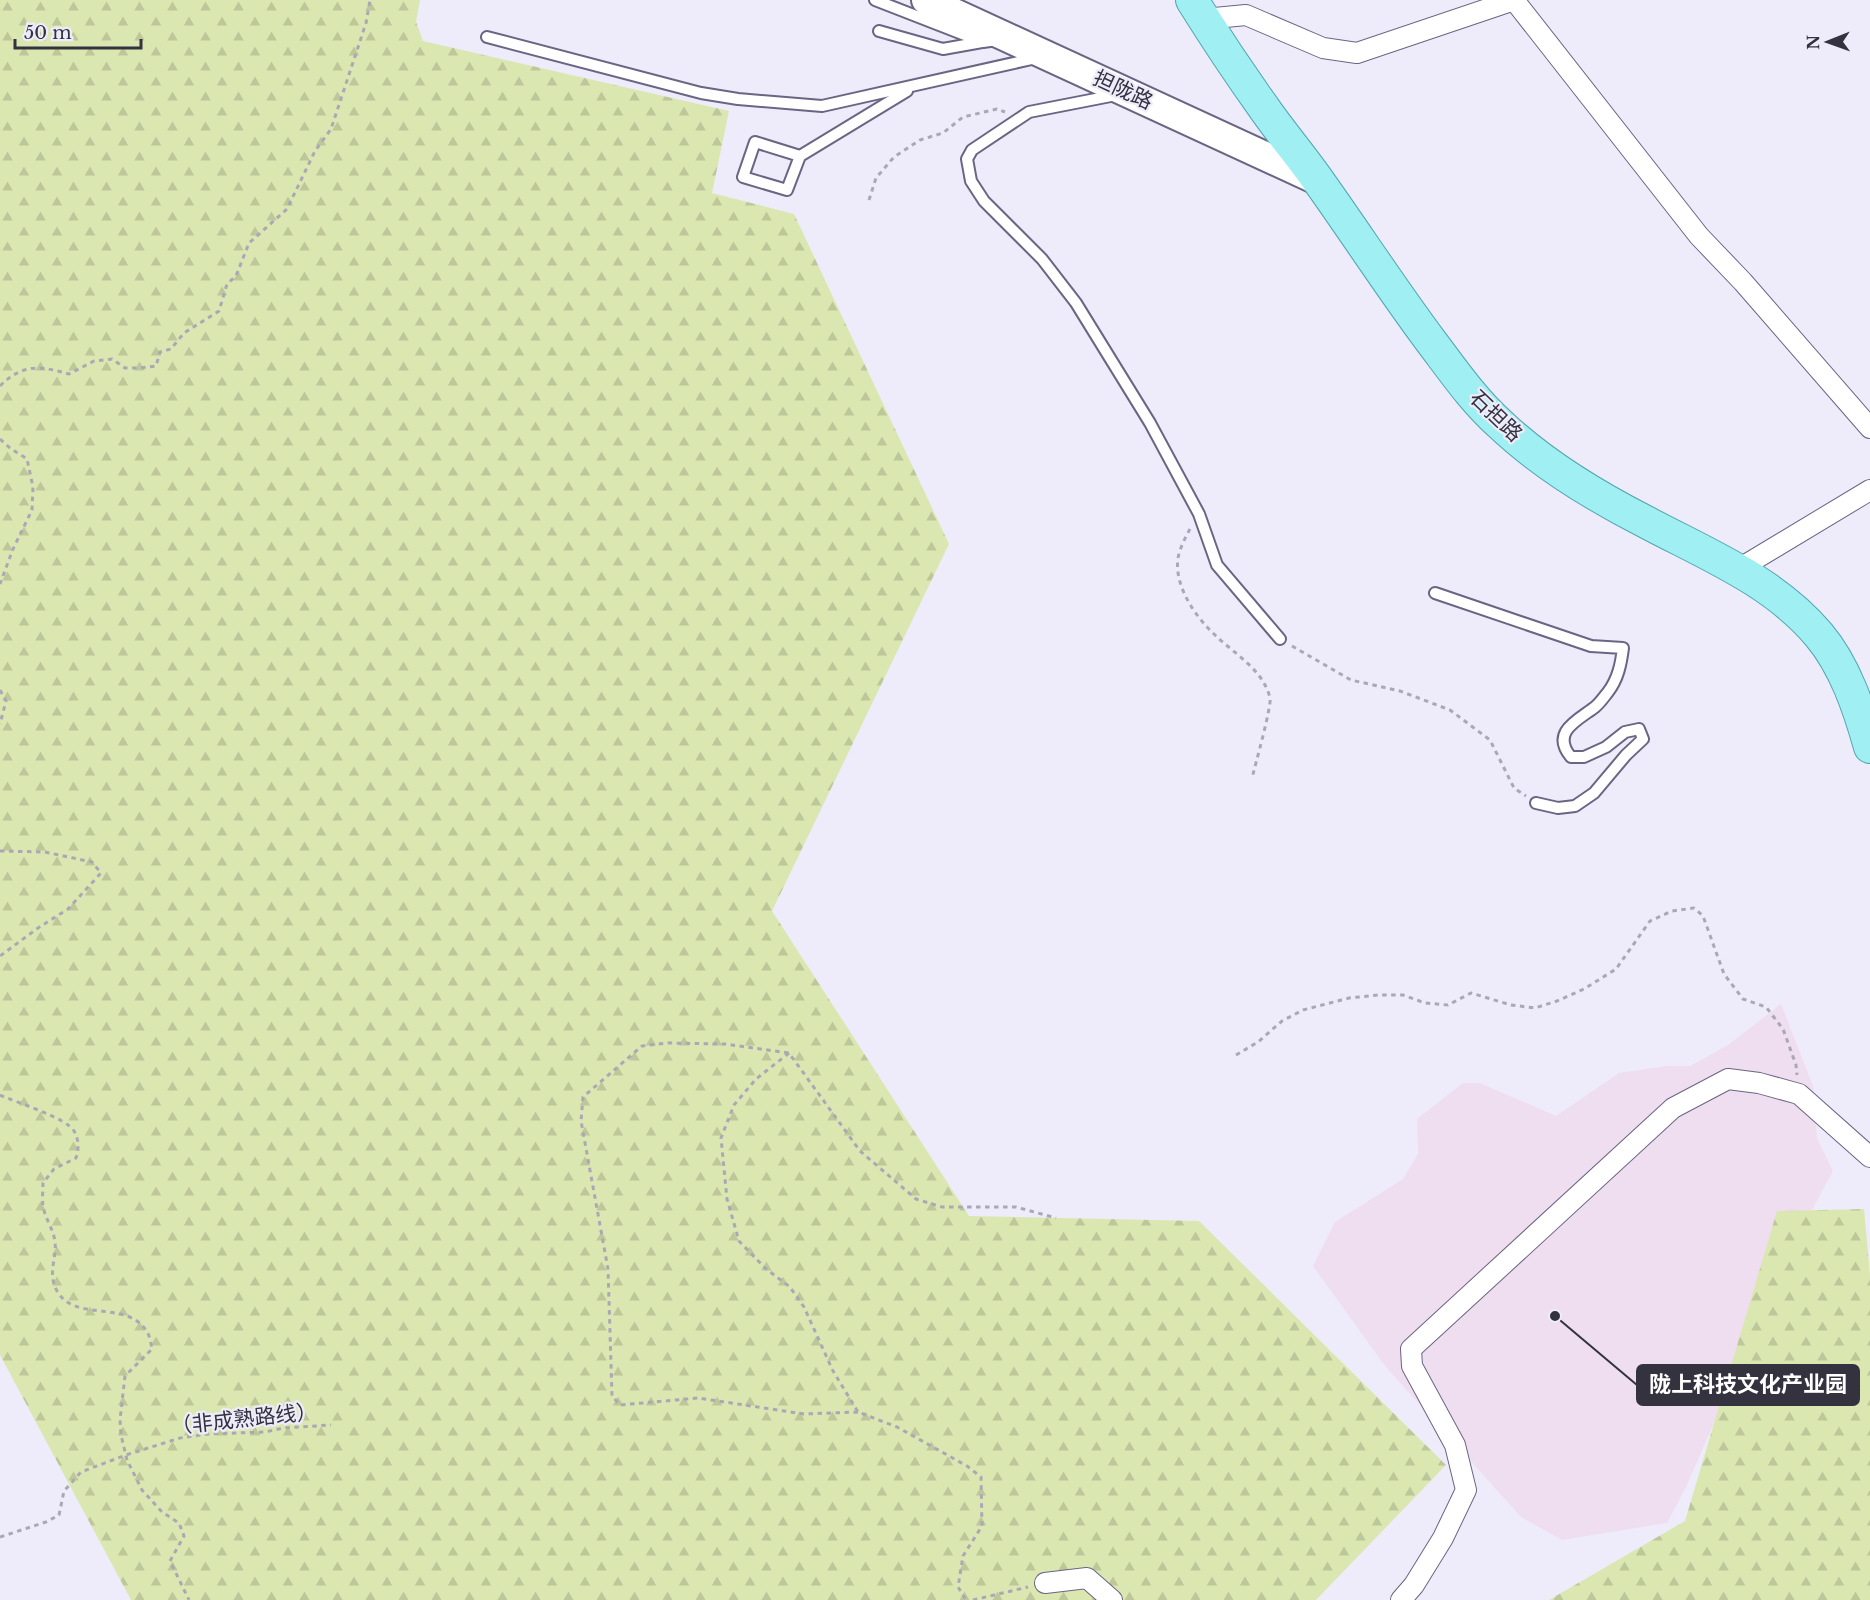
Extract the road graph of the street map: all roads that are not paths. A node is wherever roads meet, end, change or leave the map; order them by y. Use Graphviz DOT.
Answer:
graph roads {
  1 [pos="875,0"];
  2 [pos="926,0"];
  3 [pos="1514,0"];
  4 [pos="1198,10"];
  5 [pos="879,31"];
  6 [pos="487,37"];
  7 [pos="996,40"];
  8 [pos="1048,56"];
  9 [pos="918,85"];
  10 [pos="1128,93"];
  11 [pos="800,156"];
  12 [pos="1319,181"];
  13 [pos="1870,428"];
  14 [pos="1870,490"];
  15 [pos="1737,570"];
  16 [pos="1435,593"];
  17 [pos="1280,639"];
  18 [pos="1870,747"];
  19 [pos="1536,803"];
  20 [pos="1870,1157"];
  21 [pos="1045,1583"];
  22 [pos="1112,1600"];
  23 [pos="1401,1600"];
  1 -- 7 [label="lane"];
  2 -- 7 [label="street, 担陇路"];
  3 -- 4 [label="street"];
  3 -- 13 [label="street"];
  4 -- 12 [label="main road, 石担路"];
  5 -- 7 [label="lane"];
  6 -- 9 [label="lane"];
  7 -- 8 [label="street, 担陇路"];
  8 -- 9 [label="lane"];
  8 -- 10 [label="street, 担陇路"];
  9 -- 11 [label="lane"];
  10 -- 12 [label="street, 担陇路"];
  10 -- 17 [label="lane"];
  11 -- 11 [label="lane"];
  12 -- 15 [label="main road, 石担路"];
  14 -- 15 [label="street"];
  15 -- 18 [label="main road, 石担路"];
  16 -- 19 [label="lane"];
  20 -- 23 [label="street"];
  21 -- 22 [label="street"];
}
